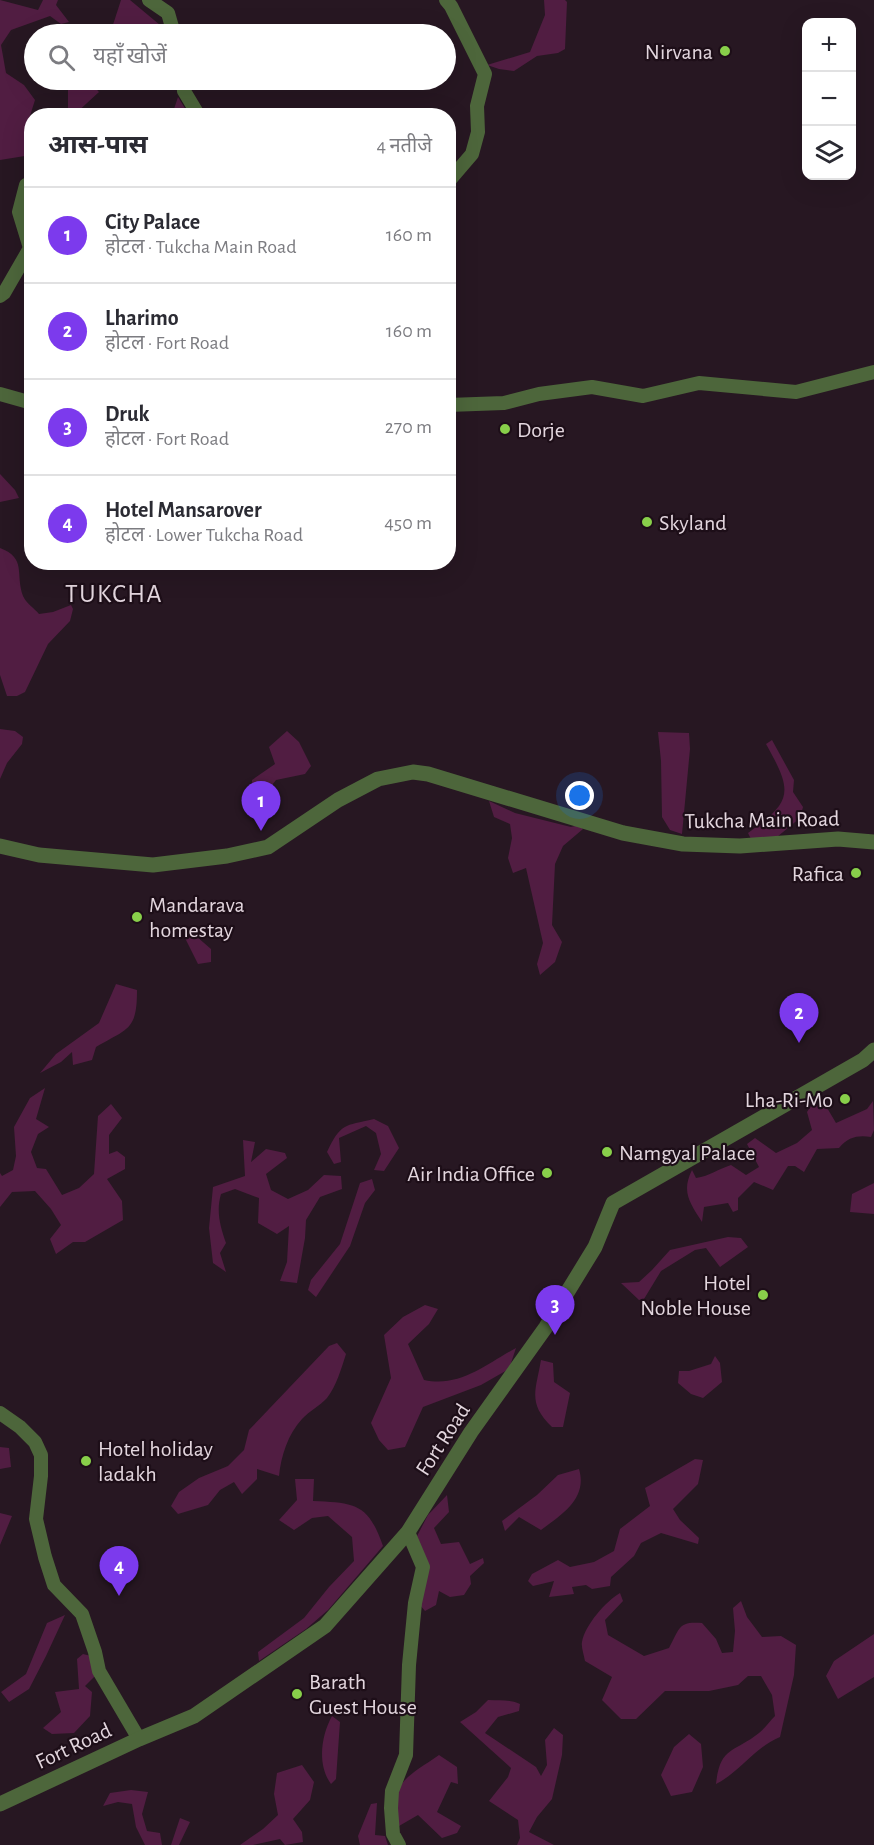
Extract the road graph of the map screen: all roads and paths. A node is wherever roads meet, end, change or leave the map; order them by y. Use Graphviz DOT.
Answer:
graph roads {
  1 [pos="149,0"];
  2 [pos="446,0"];
  3 [pos="171,24"];
  4 [pos="184,90"];
  5 [pos="194,108"];
  6 [pos="456,173"];
  7 [pos="24,193"];
  8 [pos="24,228"];
  9 [pos="24,258"];
  10 [pos="0,296"];
  11 [pos="874,372"];
  12 [pos="0,394"];
  13 [pos="24,401"];
  14 [pos="456,405"];
  15 [pos="874,842"];
  16 [pos="0,846"];
  17 [pos="874,1050"];
  18 [pos="0,1413"];
  19 [pos="408,1532"];
  20 [pos="139,1739"];
  21 [pos="0,1804"];
  22 [pos="399,1845"];
  1 -- 3 [label="street"];
  2 -- 6 [label="street"];
  4 -- 5 [label="street"];
  7 -- 8 [label="street"];
  9 -- 10 [label="street"];
  11 -- 14 [label="street"];
  12 -- 13 [label="street"];
  15 -- 16 [label="street, Tukcha Main Road"];
  17 -- 19 [label="street, Fort Road"];
  18 -- 20 [label="street"];
  19 -- 20 [label="street, Fort Road"];
  19 -- 22 [label="street"];
  20 -- 21 [label="street, Fort Road"];
}
